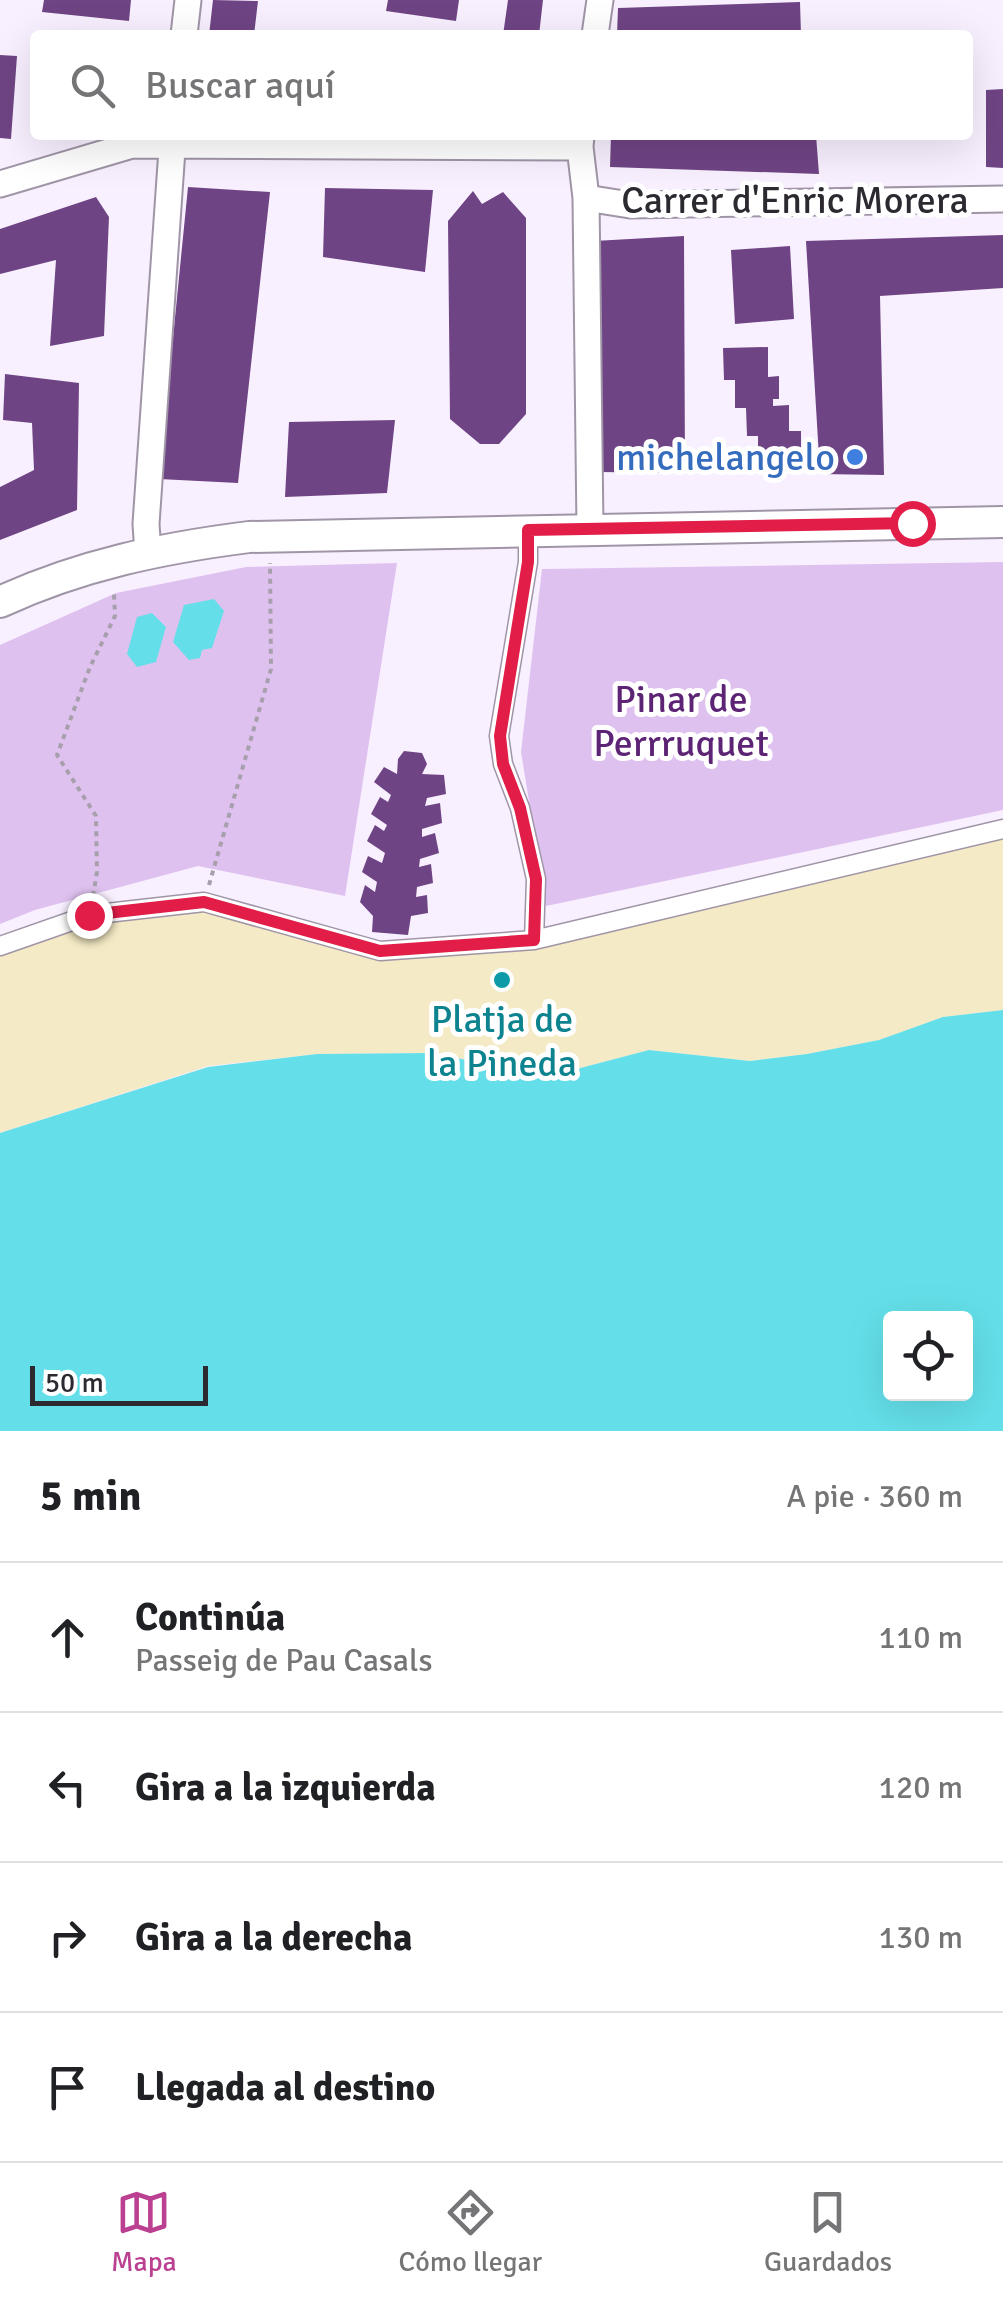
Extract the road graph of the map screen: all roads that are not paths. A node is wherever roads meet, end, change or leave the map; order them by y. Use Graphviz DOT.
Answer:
graph roads {
  1 [pos="188,0"];
  2 [pos="600,0"];
  3 [pos="185,30"];
  4 [pos="596,30"];
  5 [pos="166,140"];
  6 [pos="172,140"];
  7 [pos="376,140"];
  8 [pos="580,141"];
  9 [pos="0,184"];
  10 [pos="586,198"];
  11 [pos="1003,200"];
  12 [pos="1003,522"];
  13 [pos="590,529"];
  14 [pos="528,530"];
  15 [pos="148,553"];
  16 [pos="0,602"];
  17 [pos="1003,829"];
  18 [pos="534,940"];
  19 [pos="0,946"];
  1 -- 3 [label="street"];
  2 -- 4 [label="street"];
  5 -- 9 [label="street"];
  6 -- 15 [label="street"];
  7 -- 8 [label="street"];
  8 -- 10 [label="street"];
  10 -- 11 [label="street, Carrer d'Enric Morera"];
  10 -- 13 [label="street"];
  12 -- 13 [label="street"];
  13 -- 14 [label="street"];
  14 -- 15 [label="street"];
  14 -- 18 [label="street"];
  15 -- 16 [label="street"];
  17 -- 18 [label="street"];
  18 -- 19 [label="street"];
}
